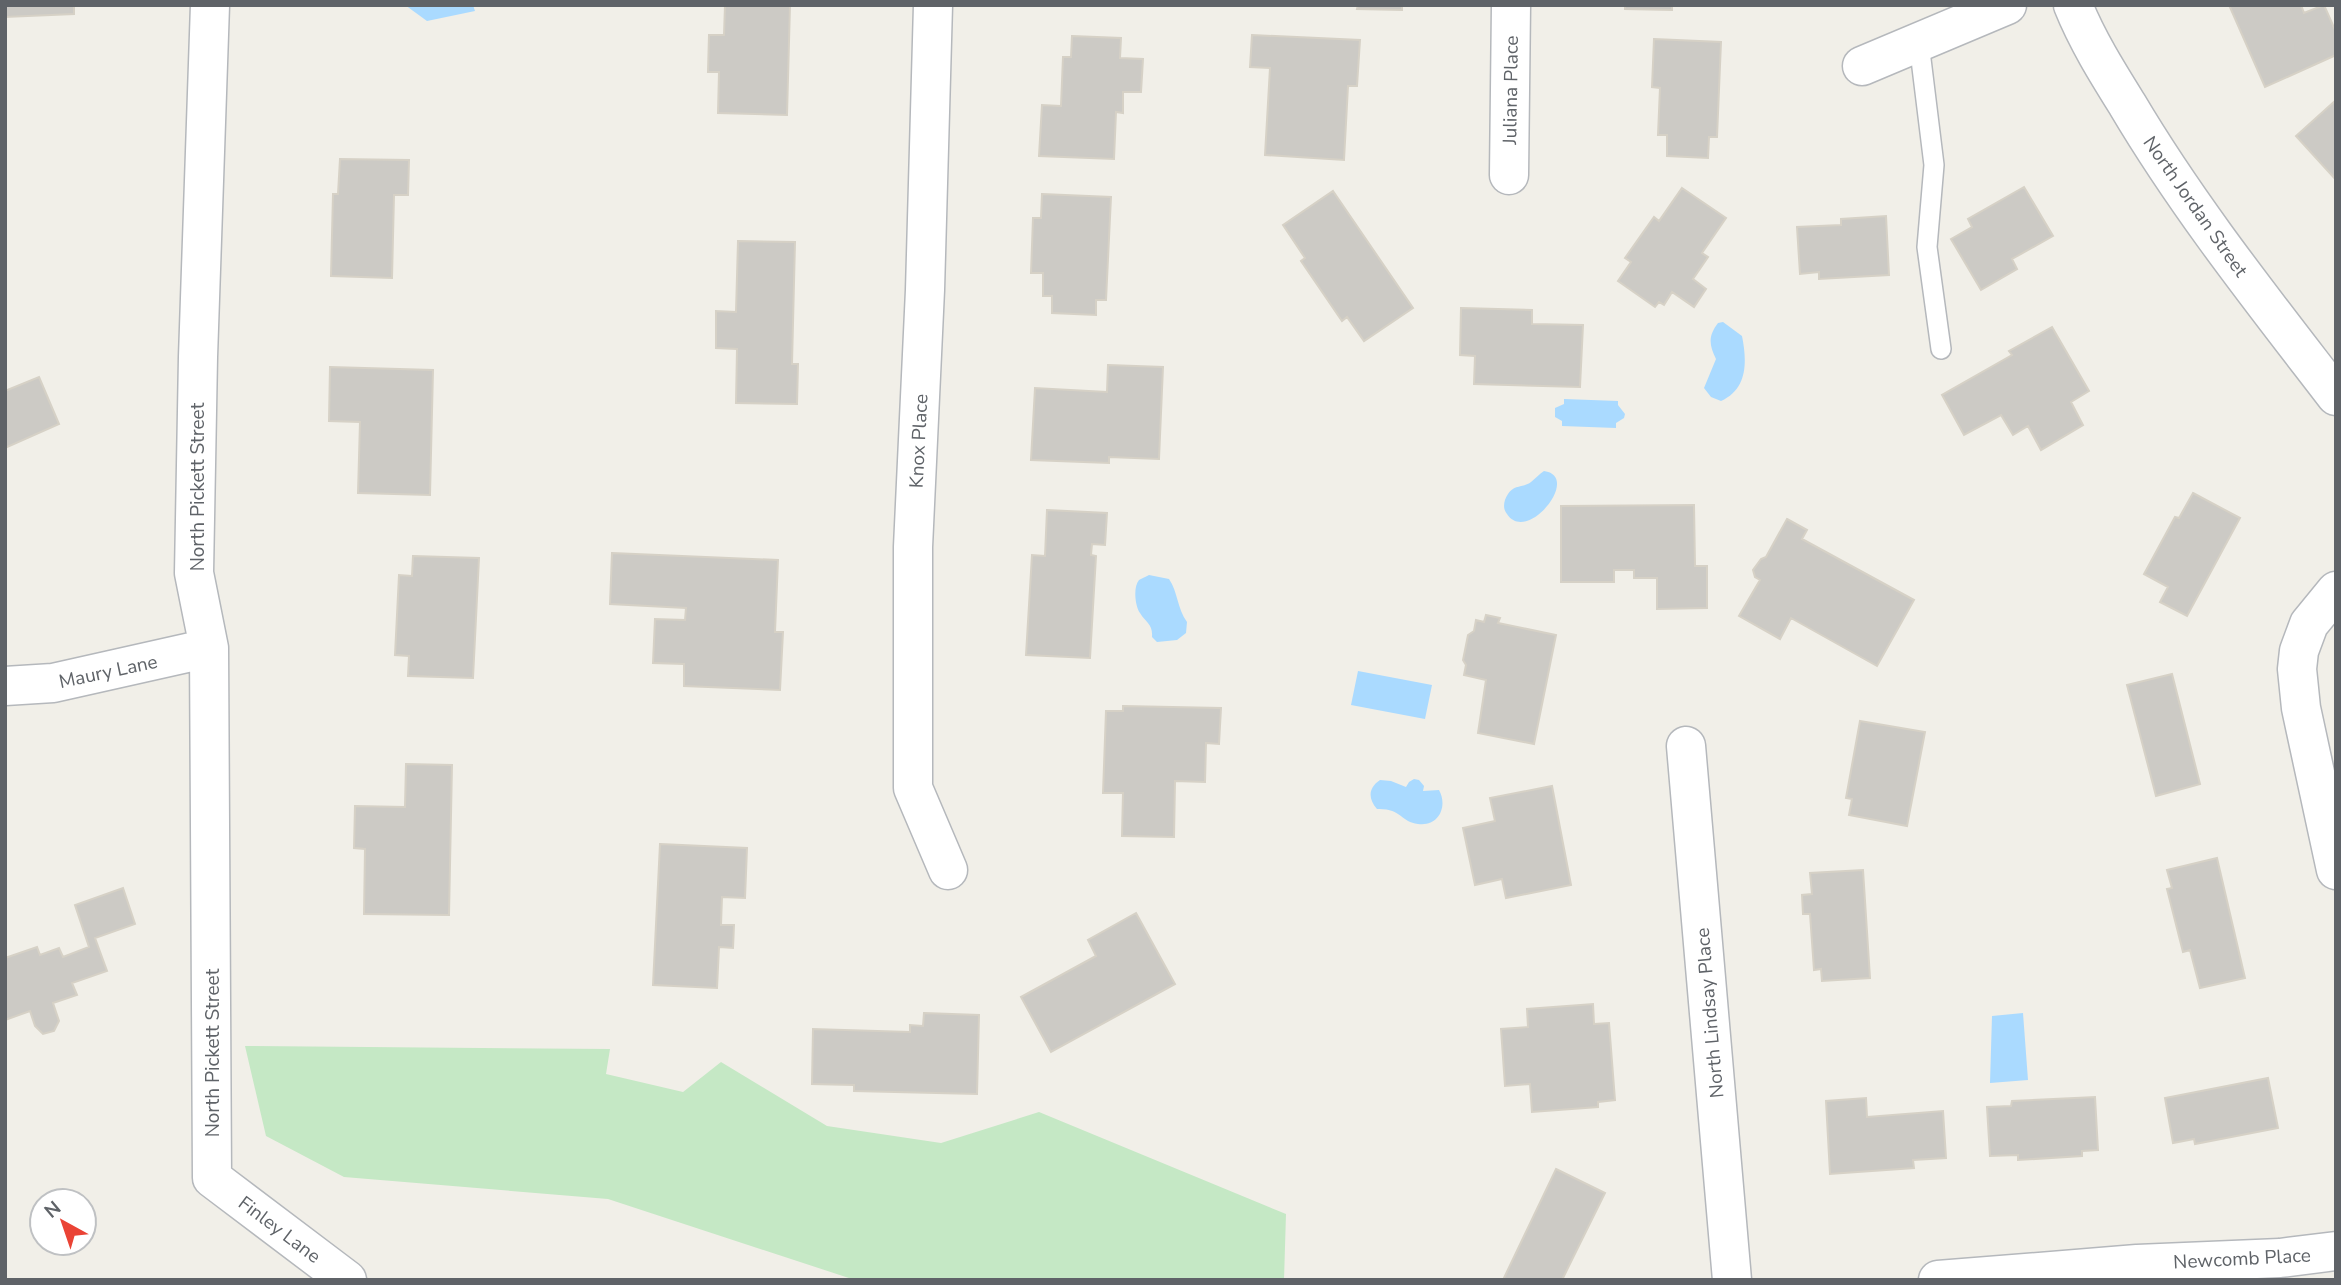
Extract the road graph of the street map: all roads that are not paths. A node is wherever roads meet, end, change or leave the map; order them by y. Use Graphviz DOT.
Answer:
graph roads {
  1 [pos="210,5"];
  2 [pos="933,5"];
  3 [pos="1511,5"];
  4 [pos="2007,5"];
  5 [pos="2073,5"];
  6 [pos="1919,43"];
  7 [pos="1862,66"];
  8 [pos="1509,175"];
  9 [pos="1941,349"];
  10 [pos="2336,396"];
  11 [pos="2336,591"];
  12 [pos="209,648"];
  13 [pos="5,686"];
  14 [pos="1686,746"];
  15 [pos="948,870"];
  16 [pos="2336,870"];
  17 [pos="212,1178"];
  18 [pos="2336,1251"];
  19 [pos="347,1280"];
  20 [pos="1732,1280"];
  21 [pos="1938,1280"];
  1 -- 12 [label="street, North Pickett Street"];
  2 -- 15 [label="street, Knox Place"];
  3 -- 8 [label="street, Juliana Place"];
  4 -- 6 [label="street"];
  5 -- 10 [label="street, North Jordan Street"];
  6 -- 7 [label="street"];
  6 -- 9 [label="lane"];
  11 -- 16 [label="street"];
  12 -- 13 [label="street, Maury Lane"];
  12 -- 17 [label="street, North Pickett Street"];
  14 -- 20 [label="street, North Lindsay Place"];
  17 -- 19 [label="street, Finley Lane"];
  18 -- 21 [label="street, Newcomb Place"];
}
